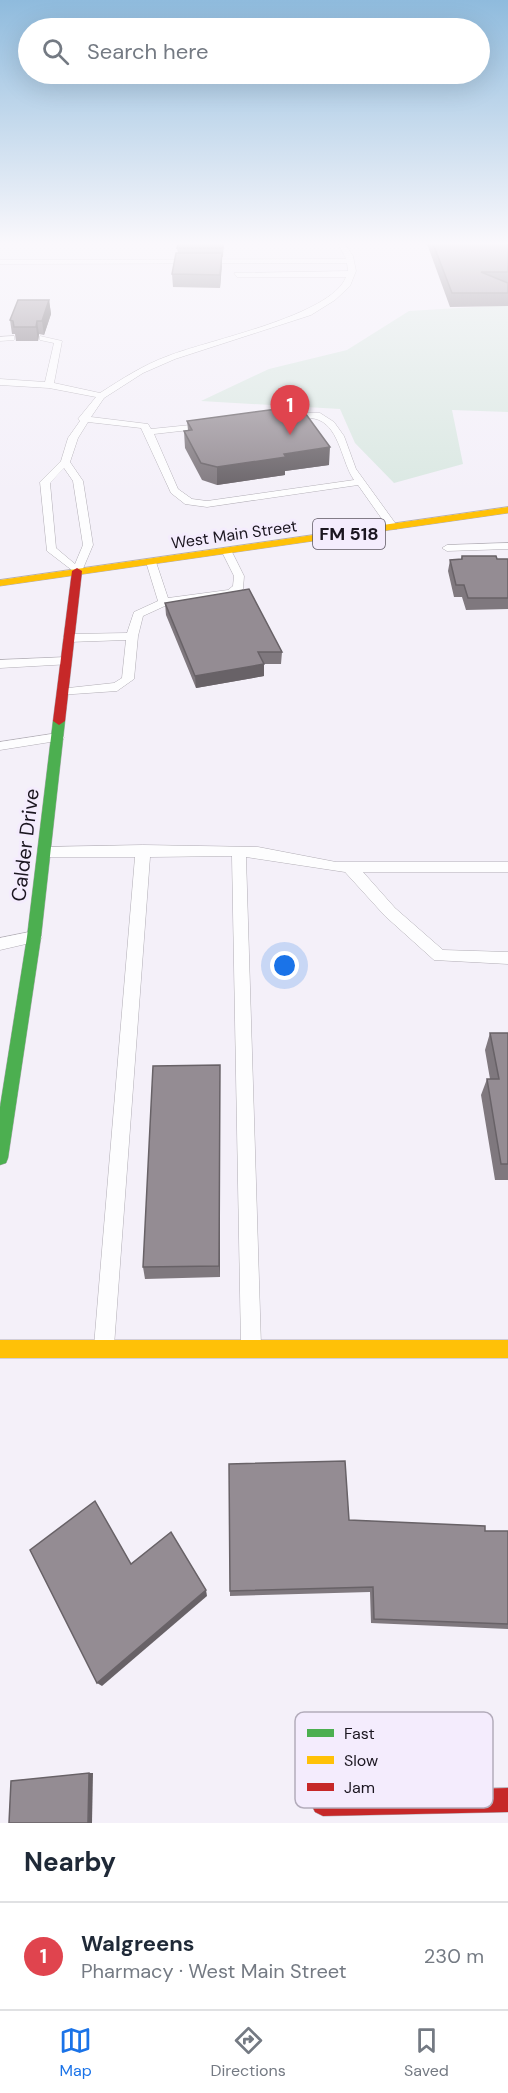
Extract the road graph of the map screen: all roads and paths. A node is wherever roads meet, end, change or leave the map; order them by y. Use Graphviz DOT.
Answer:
graph roads {
  1 [pos="270,326"];
  2 [pos="11,338"];
  3 [pos="43,338"];
  4 [pos="0,339"];
  5 [pos="0,381"];
  6 [pos="49,386"];
  7 [pos="101,396"];
  8 [pos="281,416"];
  9 [pos="83,419"];
  10 [pos="214,424"];
  11 [pos="148,432"];
  12 [pos="65,462"];
  13 [pos="360,482"];
  14 [pos="508,510"];
  15 [pos="393,527"];
  16 [pos="508,546"];
  17 [pos="447,548"];
  18 [pos="227,552"];
  19 [pos="151,562"];
  20 [pos="77,572"];
  21 [pos="0,584"];
  22 [pos="164,602"];
  23 [pos="132,636"];
  24 [pos="69,638"];
  25 [pos="67,661"];
  26 [pos="0,664"];
  27 [pos="63,692"];
  28 [pos="58,737"];
  29 [pos="0,746"];
  30 [pos="143,850"];
  31 [pos="239,851"];
  32 [pos="45,852"];
  33 [pos="349,867"];
  34 [pos="508,867"];
  35 [pos="34,937"];
  36 [pos="0,944"];
  37 [pos="508,958"];
  38 [pos="0,1158"];
  39 [pos="0,1349"];
  40 [pos="104,1349"];
  41 [pos="251,1349"];
  42 [pos="508,1349"];
  43 [pos="493,1800"];
  44 [pos="508,1800"];
  1 -- 7 [label="lane"];
  2 -- 4 [label="lane"];
  3 -- 6 [label="lane"];
  5 -- 6 [label="lane"];
  6 -- 7 [label="lane"];
  7 -- 9 [label="lane"];
  8 -- 13 [label="lane"];
  9 -- 11 [label="lane"];
  9 -- 12 [label="lane"];
  10 -- 11 [label="lane"];
  11 -- 13 [label="lane"];
  12 -- 20 [label="lane"];
  12 -- 20 [label="lane"];
  13 -- 15 [label="lane"];
  14 -- 15 [label="street, West Main Street / FM 518"];
  15 -- 18 [label="street, West Main Street / FM 518"];
  16 -- 17 [label="lane"];
  18 -- 19 [label="street, West Main Street / FM 518"];
  18 -- 22 [label="lane"];
  19 -- 20 [label="street, West Main Street / FM 518"];
  19 -- 22 [label="lane"];
  20 -- 21 [label="street, West Main Street / FM 518"];
  20 -- 24 [label="street, Calder Drive"];
  22 -- 23 [label="lane"];
  23 -- 24 [label="lane"];
  23 -- 27 [label="lane"];
  24 -- 25 [label="street, Calder Drive"];
  25 -- 26 [label="lane"];
  25 -- 27 [label="street, Calder Drive"];
  27 -- 28 [label="street, Calder Drive"];
  28 -- 29 [label="lane"];
  28 -- 32 [label="street, Calder Drive"];
  30 -- 31 [label="lane"];
  30 -- 32 [label="lane"];
  30 -- 40 [label="lane"];
  31 -- 33 [label="lane"];
  31 -- 41 [label="lane"];
  32 -- 35 [label="street, Calder Drive"];
  33 -- 34 [label="lane"];
  33 -- 37 [label="lane"];
  35 -- 36 [label="lane"];
  35 -- 38 [label="street, Calder Drive"];
  39 -- 40 [label="street"];
  40 -- 41 [label="street"];
  41 -- 42 [label="street"];
  43 -- 44 [label="street"];
}
